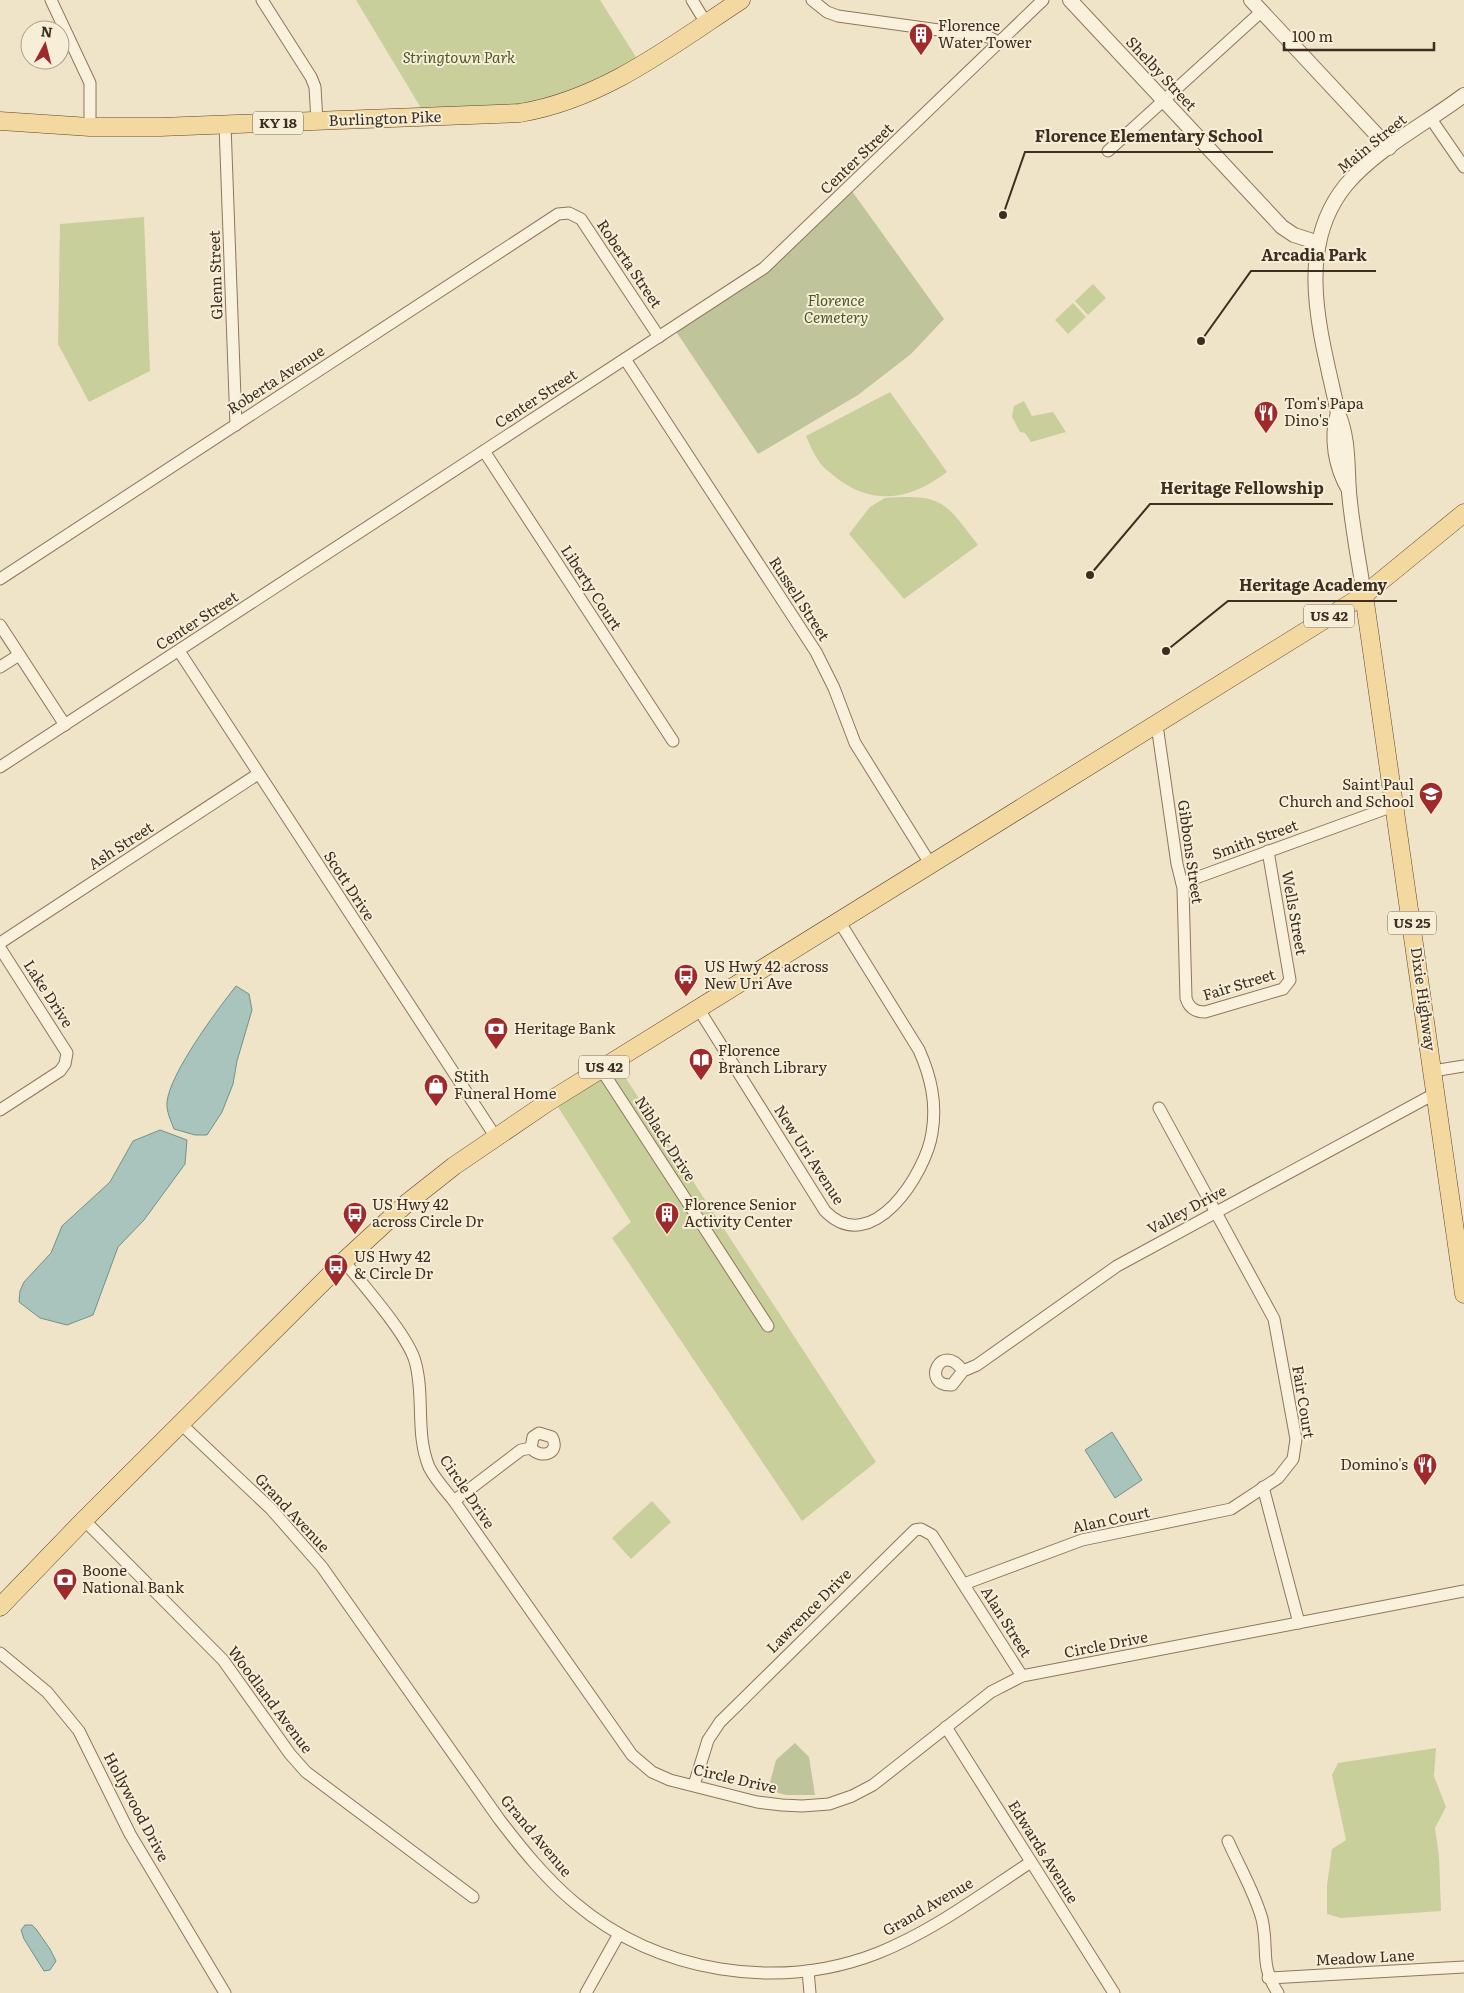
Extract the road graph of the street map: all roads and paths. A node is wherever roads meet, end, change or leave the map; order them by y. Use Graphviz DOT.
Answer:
graph roads {
  1 [pos="51,0"];
  2 [pos="262,0"];
  3 [pos="692,0"];
  4 [pos="741,0"];
  5 [pos="812,0"];
  6 [pos="1043,0"];
  7 [pos="1070,0"];
  8 [pos="1251,0"];
  9 [pos="1262,11"];
  10 [pos="706,23"];
  11 [pos="1000,43"];
  12 [pos="1464,95"];
  13 [pos="1162,99"];
  14 [pos="1431,120"];
  15 [pos="0,121"];
  16 [pos="317,122"];
  17 [pos="226,125"];
  18 [pos="90,127"];
  19 [pos="1389,148"];
  20 [pos="1108,151"];
  21 [pos="1464,167"];
  22 [pos="570,213"];
  23 [pos="1319,243"];
  24 [pos="659,337"];
  25 [pos="625,359"];
  26 [pos="236,424"];
  27 [pos="484,451"];
  28 [pos="1464,513"];
  29 [pos="0,578"];
  30 [pos="1364,595"];
  31 [pos="0,626"];
  32 [pos="179,651"];
  33 [pos="19,655"];
  34 [pos="0,667"];
  35 [pos="65,725"];
  36 [pos="1157,725"];
  37 [pos="673,741"];
  38 [pos="0,767"];
  39 [pos="258,774"];
  40 [pos="1396,805"];
  41 [pos="1268,851"];
  42 [pos="931,865"];
  43 [pos="1182,883"];
  44 [pos="839,921"];
  45 [pos="0,943"];
  46 [pos="0,948"];
  47 [pos="1290,980"];
  48 [pos="698,1008"];
  49 [pos="1195,1010"];
  50 [pos="1464,1066"];
  51 [pos="601,1069"];
  52 [pos="1433,1071"];
  53 [pos="1436,1093"];
  54 [pos="1159,1108"];
  55 [pos="0,1110"];
  56 [pos="496,1136"];
  57 [pos="1216,1212"];
  58 [pos="344,1261"];
  59 [pos="1464,1294"];
  60 [pos="768,1326"];
  61 [pos="963,1371"];
  62 [pos="180,1423"];
  63 [pos="531,1448"];
  64 [pos="1263,1487"];
  65 [pos="454,1501"];
  66 [pos="84,1520"];
  67 [pos="964,1584"];
  68 [pos="1464,1591"];
  69 [pos="0,1607"];
  70 [pos="1299,1623"];
  71 [pos="0,1653"];
  72 [pos="1022,1676"];
  73 [pos="946,1727"];
  74 [pos="694,1785"];
  75 [pos="1228,1841"];
  76 [pos="1031,1862"];
  77 [pos="473,1897"];
  78 [pos="619,1934"];
  79 [pos="1464,1967"];
  80 [pos="808,1971"];
  81 [pos="1268,1978"];
  82 [pos="225,1993"];
  83 [pos="586,1993"];
  84 [pos="810,1993"];
  85 [pos="1114,1993"];
  86 [pos="1278,1993"];
  1 -- 18 [label="street"];
  2 -- 16 [label="street"];
  3 -- 10 [label="street"];
  4 -- 10 [label="main road, Burlington Pike / KY 18"];
  5 -- 11 [label="street"];
  6 -- 11 [label="street, Center Street"];
  7 -- 13 [label="street, Shelby Street"];
  8 -- 9 [label="street"];
  9 -- 13 [label="street"];
  9 -- 19 [label="street"];
  10 -- 16 [label="main road, Burlington Pike / KY 18"];
  11 -- 24 [label="street, Center Street"];
  12 -- 14 [label="street, Main Street"];
  13 -- 20 [label="street"];
  13 -- 23 [label="street, Shelby Street"];
  14 -- 19 [label="street, Main Street"];
  14 -- 21 [label="street"];
  15 -- 18 [label="main road, Burlington Pike / KY 18"];
  16 -- 17 [label="main road, Burlington Pike / KY 18"];
  17 -- 18 [label="main road, Burlington Pike / KY 18"];
  17 -- 26 [label="street, Glenn Street"];
  19 -- 23 [label="street, Main Street"];
  22 -- 24 [label="street, Roberta Street"];
  22 -- 26 [label="street, Roberta Avenue"];
  23 -- 30 [label="street, Main Street"];
  24 -- 25 [label="street, Center Street"];
  25 -- 27 [label="street, Center Street"];
  25 -- 42 [label="street, Russell Street"];
  26 -- 29 [label="street, Roberta Avenue"];
  27 -- 32 [label="street, Center Street"];
  27 -- 37 [label="street, Liberty Court"];
  28 -- 30 [label="main road"];
  30 -- 36 [label="main road, US 42"];
  30 -- 40 [label="main road, Dixie Highway / US 25"];
  31 -- 33 [label="street"];
  32 -- 35 [label="street, Center Street"];
  32 -- 39 [label="street, Scott Drive"];
  33 -- 34 [label="street"];
  33 -- 35 [label="street"];
  35 -- 38 [label="street, Center Street"];
  36 -- 42 [label="main road, US 42"];
  36 -- 43 [label="street, Gibbons Street"];
  39 -- 45 [label="street, Ash Street"];
  39 -- 56 [label="street, Scott Drive"];
  40 -- 41 [label="street, Smith Street"];
  40 -- 52 [label="main road, Dixie Highway / US 25"];
  41 -- 43 [label="street, Smith Street"];
  41 -- 47 [label="street, Wells Street"];
  42 -- 44 [label="main road, US 42"];
  43 -- 49 [label="street, Gibbons Street"];
  44 -- 48 [label="main road, US 42"];
  44 -- 48 [label="street, New Uri Avenue"];
  46 -- 55 [label="street, Lake Drive"];
  47 -- 49 [label="street, Fair Street"];
  48 -- 51 [label="main road, US 42"];
  50 -- 52 [label="street"];
  51 -- 56 [label="main road, US 42"];
  51 -- 60 [label="street, Niblack Drive"];
  52 -- 53 [label="main road, Dixie Highway / US 25"];
  53 -- 57 [label="street, Valley Drive"];
  53 -- 59 [label="main road, Dixie Highway / US 25"];
  54 -- 57 [label="street, Fair Court"];
  56 -- 58 [label="main road, US 42"];
  57 -- 61 [label="street, Valley Drive"];
  57 -- 64 [label="street, Fair Court"];
  58 -- 62 [label="main road, US 42"];
  58 -- 65 [label="street, Circle Drive"];
  62 -- 66 [label="main road, US 42"];
  62 -- 78 [label="street, Grand Avenue"];
  63 -- 65 [label="street"];
  64 -- 67 [label="street, Alan Court"];
  64 -- 70 [label="street"];
  65 -- 74 [label="street, Circle Drive"];
  66 -- 69 [label="main road, US 42"];
  66 -- 77 [label="street, Woodland Avenue"];
  67 -- 72 [label="street, Alan Street"];
  67 -- 74 [label="street, Lawrence Drive"];
  68 -- 70 [label="street, Circle Drive"];
  70 -- 72 [label="street, Circle Drive"];
  71 -- 82 [label="street, Hollywood Drive"];
  72 -- 73 [label="street, Circle Drive"];
  73 -- 74 [label="street, Circle Drive"];
  73 -- 76 [label="street, Edwards Avenue"];
  75 -- 81 [label="street"];
  76 -- 80 [label="street, Grand Avenue"];
  76 -- 85 [label="street, Edwards Avenue"];
  78 -- 80 [label="street, Grand Avenue"];
  78 -- 83 [label="street"];
  79 -- 81 [label="street, Meadow Lane"];
  80 -- 84 [label="street"];
  81 -- 86 [label="street"];
}
